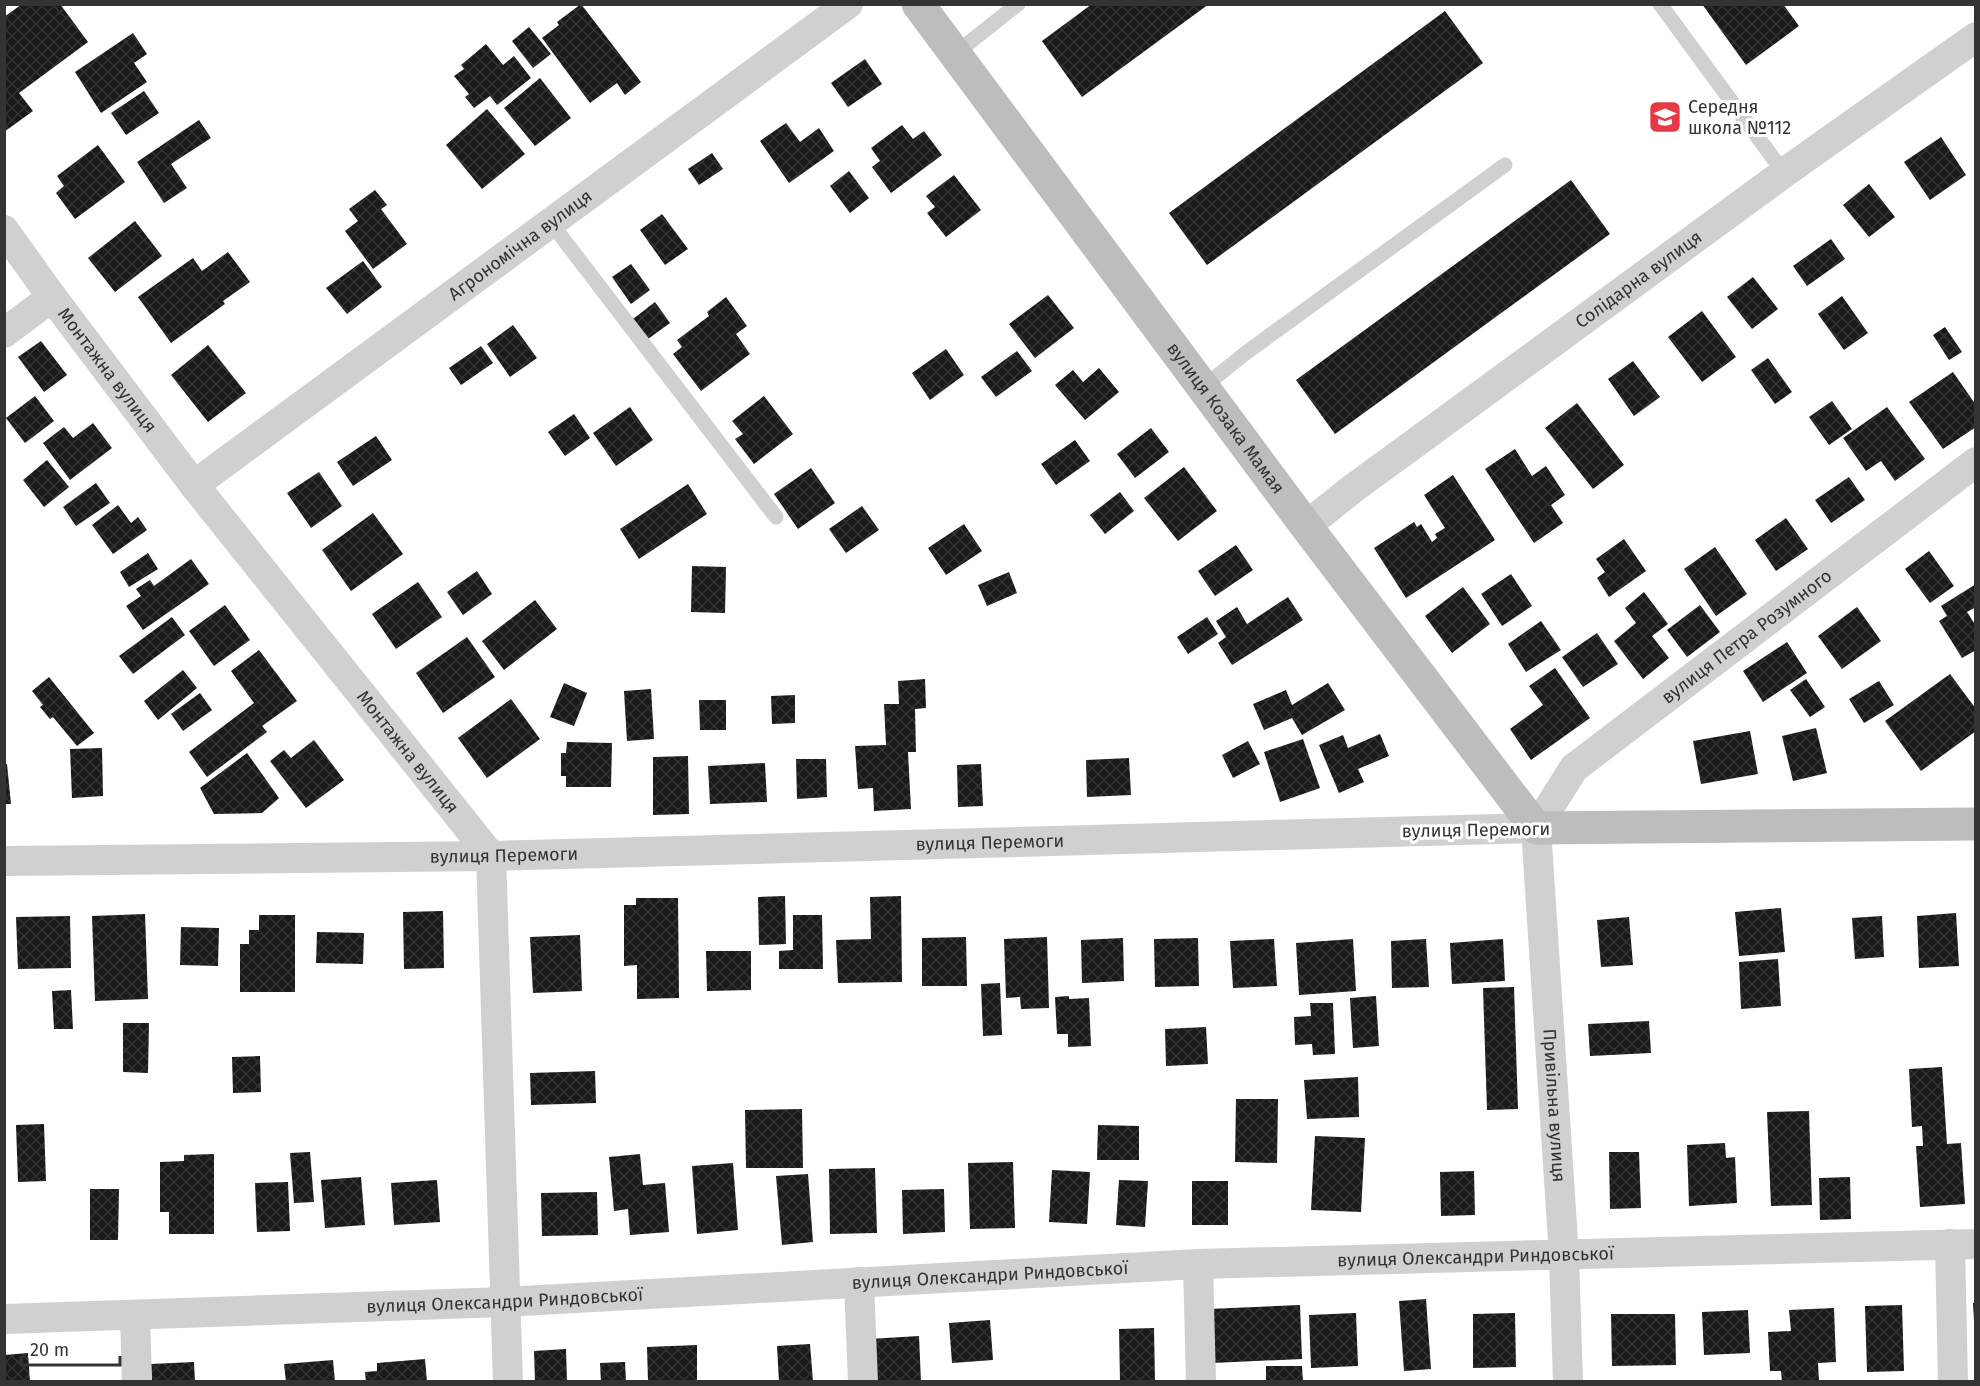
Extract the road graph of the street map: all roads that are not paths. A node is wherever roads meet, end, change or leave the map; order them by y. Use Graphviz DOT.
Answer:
graph roads {
  1 [pos="848,4"];
  2 [pos="918,4"];
  3 [pos="1018,4"];
  4 [pos="1660,4"];
  5 [pos="1976,37"];
  6 [pos="956,53"];
  7 [pos="1505,165"];
  8 [pos="1784,173"];
  9 [pos="551,223"];
  10 [pos="4,230"];
  11 [pos="52,297"];
  12 [pos="4,333"];
  13 [pos="1202,388"];
  14 [pos="1976,462"];
  15 [pos="194,485"];
  16 [pos="776,517"];
  17 [pos="1306,526"];
  18 [pos="1974,819"];
  19 [pos="1536,828"];
  20 [pos="491,856"];
  21 [pos="4,861"];
  22 [pos="1963,1244"];
  23 [pos="1564,1256"];
  24 [pos="1198,1264"];
  25 [pos="859,1282"];
  26 [pos="505,1302"];
  27 [pos="135,1316"];
  28 [pos="4,1319"];
  29 [pos="138,1382"];
  30 [pos="508,1382"];
  31 [pos="863,1382"];
  32 [pos="1201,1382"];
  33 [pos="1568,1382"];
  34 [pos="1953,1382"];
  1 -- 9 [label="street, Агрономічна вулиця"];
  2 -- 6 [label="street, вулиця Козака Мамая"];
  3 -- 6 [label="lane"];
  4 -- 8 [label="lane"];
  5 -- 8 [label="street, Солідарна вулиця"];
  6 -- 13 [label="street, вулиця Козака Мамая"];
  7 -- 13 [label="lane"];
  8 -- 17 [label="street, Солідарна вулиця"];
  9 -- 15 [label="street, Агрономічна вулиця"];
  9 -- 16 [label="lane"];
  10 -- 11 [label="street, Монтажна вулиця"];
  11 -- 12 [label="street"];
  11 -- 15 [label="street, Монтажна вулиця"];
  13 -- 17 [label="street, вулиця Козака Мамая"];
  14 -- 19 [label="street, вулиця Петра Розумного"];
  15 -- 20 [label="street, Монтажна вулиця"];
  17 -- 19 [label="street, вулиця Козака Мамая"];
  18 -- 19 [label="street, вулиця Перемоги"];
  19 -- 20 [label="street, вулиця Перемоги"];
  19 -- 23 [label="street, Привільна вулиця"];
  20 -- 21 [label="street, вулиця Перемоги"];
  20 -- 26 [label="street"];
  22 -- 23 [label="street, вулиця Олександри Риндовської"];
  22 -- 34 [label="street"];
  23 -- 24 [label="street, вулиця Олександри Риндовської"];
  23 -- 33 [label="street, Привільна вулиця"];
  24 -- 25 [label="street, вулиця Олександри Риндовської"];
  24 -- 32 [label="street"];
  25 -- 26 [label="street, вулиця Олександри Риндовської"];
  25 -- 31 [label="street"];
  26 -- 27 [label="street, вулиця Олександри Риндовської"];
  26 -- 30 [label="street"];
  27 -- 28 [label="street, вулиця Олександри Риндовської"];
  27 -- 29 [label="street"];
}
